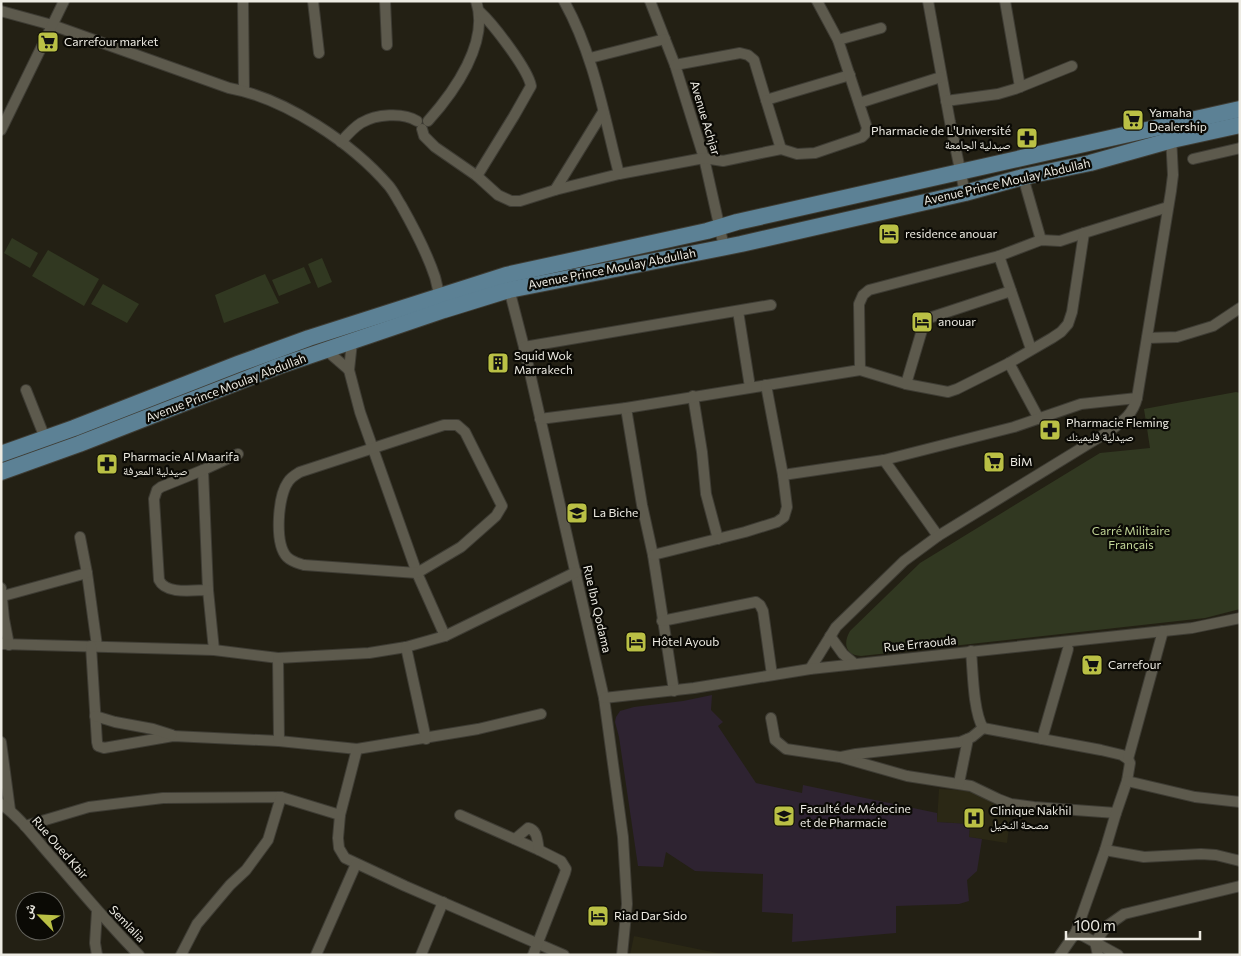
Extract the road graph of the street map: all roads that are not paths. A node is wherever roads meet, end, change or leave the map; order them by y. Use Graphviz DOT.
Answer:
graph roads {
  1 [pos="64,1"];
  2 [pos="243,1"];
  3 [pos="314,1"];
  4 [pos="385,1"];
  5 [pos="476,1"];
  6 [pos="564,1"];
  7 [pos="650,1"];
  8 [pos="817,1"];
  9 [pos="928,1"];
  10 [pos="1005,1"];
  11 [pos="1,11"];
  12 [pos="480,12"];
  13 [pos="52,25"];
  14 [pos="881,28"];
  15 [pos="665,39"];
  16 [pos="838,40"];
  17 [pos="387,45"];
  18 [pos="319,54"];
  19 [pos="590,58"];
  20 [pos="675,64"];
  21 [pos="1072,66"];
  22 [pos="850,76"];
  23 [pos="941,77"];
  24 [pos="1020,86"];
  25 [pos="244,91"];
  26 [pos="766,100"];
  27 [pos="946,101"];
  28 [pos="859,103"];
  29 [pos="1240,109"];
  30 [pos="603,112"];
  31 [pos="423,124"];
  32 [pos="1240,125"];
  33 [pos="1,130"];
  34 [pos="1171,133"];
  35 [pos="341,142"];
  36 [pos="1240,148"];
  37 [pos="780,149"];
  38 [pos="704,158"];
  39 [pos="1193,159"];
  40 [pos="961,172"];
  41 [pos="619,174"];
  42 [pos="477,176"];
  43 [pos="1023,177"];
  44 [pos="555,190"];
  45 [pos="965,193"];
  46 [pos="1168,207"];
  47 [pos="719,228"];
  48 [pos="1084,233"];
  49 [pos="1041,240"];
  50 [pos="724,247"];
  51 [pos="999,256"];
  52 [pos="508,282"];
  53 [pos="1011,292"];
  54 [pos="442,303"];
  55 [pos="771,305"];
  56 [pos="1240,308"];
  57 [pos="738,311"];
  58 [pos="1147,338"];
  59 [pos="352,342"];
  60 [pos="524,348"];
  61 [pos="1031,349"];
  62 [pos="326,350"];
  63 [pos="1009,363"];
  64 [pos="349,370"];
  65 [pos="860,370"];
  66 [pos="906,384"];
  67 [pos="766,385"];
  68 [pos="750,387"];
  69 [pos="26,390"];
  70 [pos="693,396"];
  71 [pos="1137,398"];
  72 [pos="626,408"];
  73 [pos="540,419"];
  74 [pos="1039,419"];
  75 [pos="45,438"];
  76 [pos="372,448"];
  77 [pos="1,454"];
  78 [pos="238,454"];
  79 [pos="884,460"];
  80 [pos="203,470"];
  81 [pos="1,472"];
  82 [pos="783,475"];
  83 [pos="938,536"];
  84 [pos="80,537"];
  85 [pos="718,539"];
  86 [pos="652,555"];
  87 [pos="576,572"];
  88 [pos="87,573"];
  89 [pos="417,573"];
  90 [pos="208,590"];
  91 [pos="2,592"];
  92 [pos="1240,618"];
  93 [pos="662,621"];
  94 [pos="1163,631"];
  95 [pos="444,636"];
  96 [pos="830,636"];
  97 [pos="5,644"];
  98 [pos="94,646"];
  99 [pos="406,647"];
  100 [pos="214,650"];
  101 [pos="1068,650"];
  102 [pos="971,651"];
  103 [pos="278,658"];
  104 [pos="855,664"];
  105 [pos="810,669"];
  106 [pos="772,675"];
  107 [pos="674,691"];
  108 [pos="604,698"];
  109 [pos="541,714"];
  110 [pos="95,716"];
  111 [pos="771,718"];
  112 [pos="983,728"];
  113 [pos="173,736"];
  114 [pos="426,739"];
  115 [pos="968,739"];
  116 [pos="1042,739"];
  117 [pos="278,741"];
  118 [pos="1,742"];
  119 [pos="357,749"];
  120 [pos="840,758"];
  121 [pos="1128,759"];
  122 [pos="1127,781"];
  123 [pos="959,783"];
  124 [pos="281,797"];
  125 [pos="1240,802"];
  126 [pos="6,807"];
  127 [pos="1116,813"];
  128 [pos="460,814"];
  129 [pos="340,816"];
  130 [pos="25,826"];
  131 [pos="515,838"];
  132 [pos="539,850"];
  133 [pos="1105,850"];
  134 [pos="1240,861"];
  135 [pos="356,864"];
  136 [pos="1240,886"];
  137 [pos="444,902"];
  138 [pos="97,911"];
  139 [pos="1076,932"];
  140 [pos="1095,942"];
  141 [pos="538,944"];
  142 [pos="97,955"];
  143 [pos="139,955"];
  144 [pos="182,955"];
  145 [pos="316,955"];
  146 [pos="421,955"];
  147 [pos="533,955"];
  148 [pos="564,955"];
  149 [pos="622,955"];
  150 [pos="1060,955"];
  151 [pos="1098,955"];
  152 [pos="1118,955"];
  1 -- 13 [label="street"];
  2 -- 25 [label="street"];
  3 -- 18 [label="street"];
  4 -- 17 [label="street"];
  5 -- 12 [label="street"];
  6 -- 19 [label="street"];
  7 -- 15 [label="street, Avenue Achjar"];
  8 -- 16 [label="street"];
  9 -- 23 [label="street"];
  10 -- 24 [label="street"];
  11 -- 13 [label="street"];
  12 -- 31 [label="street"];
  12 -- 42 [label="street"];
  13 -- 25 [label="street"];
  13 -- 33 [label="street"];
  14 -- 16 [label="street"];
  15 -- 19 [label="street"];
  15 -- 20 [label="street, Avenue Achjar"];
  16 -- 22 [label="street"];
  19 -- 30 [label="street"];
  20 -- 26 [label="street"];
  20 -- 38 [label="street, Avenue Achjar"];
  21 -- 24 [label="street"];
  22 -- 26 [label="street"];
  22 -- 28 [label="street"];
  23 -- 27 [label="street"];
  23 -- 28 [label="street"];
  24 -- 27 [label="street"];
  25 -- 35 [label="street"];
  26 -- 37 [label="street"];
  27 -- 40 [label="street"];
  28 -- 37 [label="street"];
  29 -- 34 [label="main road, Avenue Prince Moulay Abdullah"];
  30 -- 41 [label="street"];
  30 -- 44 [label="street"];
  31 -- 35 [label="street"];
  31 -- 42 [label="street"];
  32 -- 34 [label="main road, Avenue Prince Moulay Abdullah"];
  34 -- 40 [label="main road, Avenue Prince Moulay Abdullah"];
  34 -- 43 [label="main road, Avenue Prince Moulay Abdullah"];
  34 -- 46 [label="street"];
  35 -- 54 [label="street"];
  36 -- 39 [label="street"];
  37 -- 38 [label="street"];
  38 -- 41 [label="street"];
  38 -- 47 [label="street, Avenue Achjar"];
  40 -- 45 [label="street"];
  40 -- 47 [label="main road, Avenue Prince Moulay Abdullah"];
  41 -- 44 [label="street"];
  42 -- 44 [label="street"];
  43 -- 45 [label="main road, Avenue Prince Moulay Abdullah"];
  43 -- 49 [label="street"];
  45 -- 50 [label="main road, Avenue Prince Moulay Abdullah"];
  46 -- 48 [label="street"];
  46 -- 58 [label="street"];
  47 -- 50 [label="street, Avenue Achjar"];
  47 -- 52 [label="main road, Avenue Prince Moulay Abdullah"];
  48 -- 49 [label="street"];
  48 -- 61 [label="street"];
  49 -- 51 [label="street"];
  50 -- 52 [label="main road, Avenue Prince Moulay Abdullah"];
  51 -- 53 [label="street"];
  51 -- 65 [label="street"];
  52 -- 54 [label="main road, Avenue Prince Moulay Abdullah"];
  52 -- 60 [label="street, Rue Ibn Qodama"];
  53 -- 61 [label="street"];
  53 -- 66 [label="street"];
  54 -- 59 [label="main road, Avenue Prince Moulay Abdullah"];
  54 -- 75 [label="main road, Avenue Prince Moulay Abdullah"];
  55 -- 57 [label="street"];
  56 -- 58 [label="street"];
  57 -- 60 [label="street"];
  57 -- 68 [label="street"];
  58 -- 71 [label="street"];
  59 -- 62 [label="main road, Avenue Prince Moulay Abdullah"];
  59 -- 64 [label="street"];
  60 -- 73 [label="street, Rue Ibn Qodama"];
  61 -- 63 [label="street"];
  62 -- 64 [label="street"];
  62 -- 81 [label="main road, Avenue Prince Moulay Abdullah"];
  63 -- 66 [label="street"];
  63 -- 74 [label="street"];
  64 -- 76 [label="street"];
  65 -- 66 [label="street"];
  65 -- 67 [label="street"];
  67 -- 68 [label="street"];
  67 -- 82 [label="street"];
  68 -- 70 [label="street"];
  69 -- 75 [label="street"];
  70 -- 72 [label="street"];
  70 -- 85 [label="street"];
  71 -- 74 [label="street"];
  71 -- 83 [label="street"];
  72 -- 73 [label="street"];
  72 -- 86 [label="street"];
  73 -- 87 [label="street, Rue Ibn Qodama"];
  74 -- 79 [label="street"];
  75 -- 77 [label="main road, Avenue Prince Moulay Abdullah"];
  76 -- 89 [label="street"];
  76 -- 89 [label="street"];
  76 -- 89 [label="street"];
  78 -- 80 [label="street"];
  79 -- 82 [label="street"];
  79 -- 83 [label="street"];
  80 -- 90 [label="street"];
  80 -- 90 [label="street"];
  82 -- 85 [label="street"];
  83 -- 96 [label="street"];
  84 -- 88 [label="street"];
  85 -- 86 [label="street"];
  86 -- 93 [label="street"];
  87 -- 95 [label="street"];
  87 -- 108 [label="street, Rue Ibn Qodama"];
  88 -- 91 [label="street"];
  88 -- 98 [label="street"];
  89 -- 95 [label="street"];
  90 -- 100 [label="street"];
  91 -- 97 [label="street"];
  92 -- 94 [label="street, Rue Erraouda"];
  93 -- 106 [label="street"];
  93 -- 107 [label="street"];
  94 -- 102 [label="street, Rue Erraouda"];
  94 -- 121 [label="street"];
  95 -- 99 [label="street"];
  96 -- 104 [label="street"];
  96 -- 105 [label="street"];
  97 -- 98 [label="street"];
  98 -- 100 [label="street"];
  98 -- 110 [label="street"];
  99 -- 103 [label="street"];
  99 -- 114 [label="street"];
  100 -- 103 [label="street"];
  101 -- 116 [label="street"];
  102 -- 104 [label="street, Rue Erraouda"];
  102 -- 112 [label="street"];
  103 -- 117 [label="street"];
  104 -- 105 [label="street, Rue Erraouda"];
  105 -- 106 [label="street, Rue Erraouda"];
  106 -- 107 [label="street, Rue Erraouda"];
  107 -- 108 [label="street, Rue Erraouda"];
  108 -- 149 [label="street, Rue Ibn Qodama"];
  109 -- 114 [label="street"];
  110 -- 113 [label="street"];
  110 -- 113 [label="street"];
  111 -- 120 [label="street"];
  112 -- 115 [label="street"];
  112 -- 116 [label="street"];
  113 -- 117 [label="street"];
  114 -- 119 [label="street"];
  115 -- 120 [label="street"];
  115 -- 123 [label="street"];
  116 -- 121 [label="street"];
  117 -- 119 [label="street"];
  118 -- 126 [label="street"];
  119 -- 129 [label="street"];
  120 -- 123 [label="street"];
  121 -- 122 [label="street"];
  122 -- 125 [label="street"];
  122 -- 127 [label="street"];
  123 -- 127 [label="street"];
  124 -- 129 [label="street"];
  124 -- 130 [label="street"];
  124 -- 144 [label="street"];
  126 -- 130 [label="street, Rue Oued Kbir"];
  127 -- 133 [label="street"];
  128 -- 131 [label="street"];
  129 -- 135 [label="street"];
  130 -- 138 [label="street, Rue Oued Kbir"];
  131 -- 132 [label="street"];
  131 -- 132 [label="street"];
  132 -- 141 [label="street"];
  133 -- 134 [label="street"];
  133 -- 139 [label="street"];
  135 -- 137 [label="street"];
  135 -- 145 [label="street"];
  136 -- 140 [label="street"];
  137 -- 141 [label="street"];
  137 -- 146 [label="street"];
  138 -- 142 [label="street"];
  138 -- 143 [label="street, Semlalia"];
  139 -- 140 [label="street"];
  139 -- 150 [label="street"];
  140 -- 151 [label="street"];
  140 -- 152 [label="street"];
  141 -- 147 [label="street"];
  141 -- 148 [label="street"];
}
